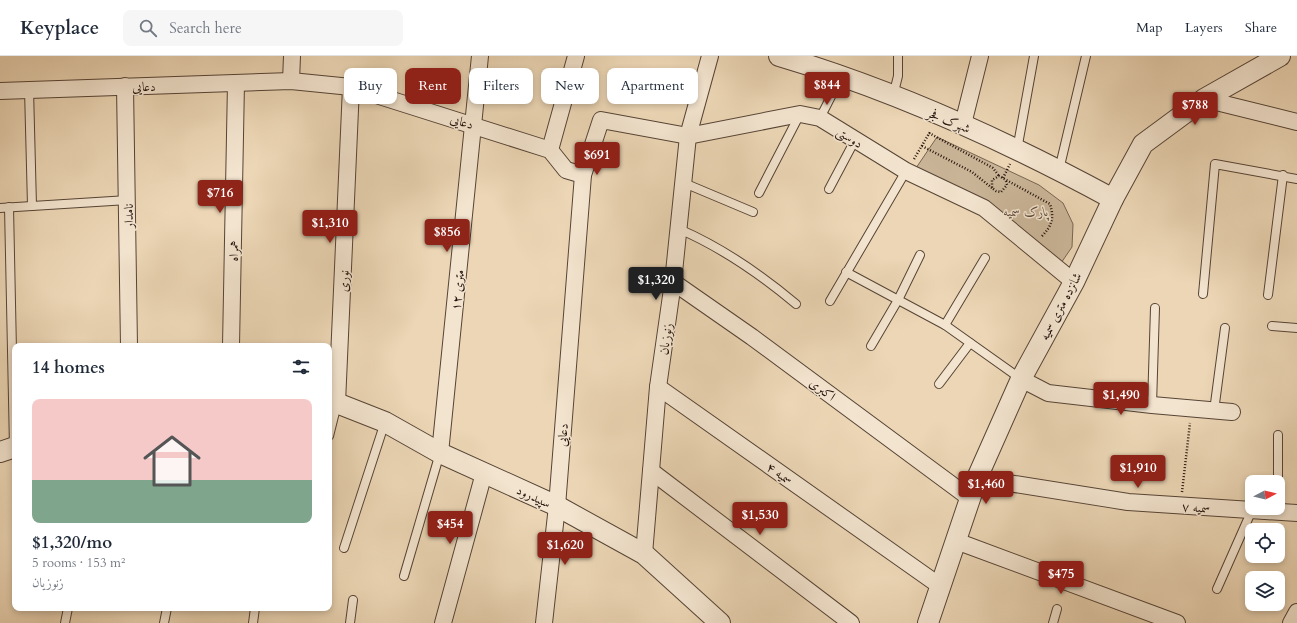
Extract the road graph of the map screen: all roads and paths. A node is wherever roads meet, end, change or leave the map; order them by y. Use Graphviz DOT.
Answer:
graph roads {
  1 [pos="292,56"];
  2 [pos="480,56"];
  3 [pos="576,56"];
  4 [pos="710,56"];
  5 [pos="779,56"];
  6 [pos="898,56"];
  7 [pos="980,56"];
  8 [pos="1034,56"];
  9 [pos="1086,56"];
  10 [pos="1280,56"];
  11 [pos="841,77"];
  12 [pos="291,81"];
  13 [pos="236,83"];
  14 [pos="125,86"];
  15 [pos="344,86"];
  16 [pos="29,89"];
  17 [pos="0,91"];
  18 [pos="893,96"];
  19 [pos="1204,99"];
  20 [pos="397,101"];
  21 [pos="350,104"];
  22 [pos="800,114"];
  23 [pos="820,118"];
  24 [pos="1297,122"];
  25 [pos="934,124"];
  26 [pos="963,124"];
  27 [pos="474,125"];
  28 [pos="688,136"];
  29 [pos="855,140"];
  30 [pos="922,146"];
  31 [pos="550,150"];
  32 [pos="1017,150"];
  33 [pos="920,163"];
  34 [pos="1059,170"];
  35 [pos="906,172"];
  36 [pos="583,175"];
  37 [pos="1282,175"];
  38 [pos="999,176"];
  39 [pos="1297,179"];
  40 [pos="1006,181"];
  41 [pos="684,183"];
  42 [pos="992,188"];
  43 [pos="829,189"];
  44 [pos="759,193"];
  45 [pos="1113,199"];
  46 [pos="128,200"];
  47 [pos="32,206"];
  48 [pos="9,207"];
  49 [pos="0,208"];
  50 [pos="753,212"];
  51 [pos="678,229"];
  52 [pos="1035,233"];
  53 [pos="920,255"];
  54 [pos="985,258"];
  55 [pos="846,272"];
  56 [pos="673,282"];
  57 [pos="1074,282"];
  58 [pos="1203,294"];
  59 [pos="1268,295"];
  60 [pos="898,300"];
  61 [pos="830,301"];
  62 [pos="796,304"];
  63 [pos="1155,308"];
  64 [pos="945,325"];
  65 [pos="1272,326"];
  66 [pos="1225,328"];
  67 [pos="1297,328"];
  68 [pos="129,343"];
  69 [pos="231,343"];
  70 [pos="970,343"];
  71 [pos="871,346"];
  72 [pos="1021,379"];
  73 [pos="939,384"];
  74 [pos="658,387"];
  75 [pos="333,401"];
  76 [pos="1152,405"];
  77 [pos="1191,409"];
  78 [pos="1214,411"];
  79 [pos="1232,412"];
  80 [pos="384,422"];
  81 [pos="1278,435"];
  82 [pos="10,449"];
  83 [pos="440,453"];
  84 [pos="651,471"];
  85 [pos="484,473"];
  86 [pos="1278,475"];
  87 [pos="977,478"];
  88 [pos="971,499"];
  89 [pos="557,506"];
  90 [pos="1181,506"];
  91 [pos="1245,510"];
  92 [pos="1285,511"];
  93 [pos="1297,513"];
  94 [pos="1250,515"];
  95 [pos="956,541"];
  96 [pos="344,548"];
  97 [pos="644,554"];
  98 [pos="404,576"];
  99 [pos="940,586"];
  100 [pos="1216,589"];
  101 [pos="353,600"];
  102 [pos="1057,609"];
  103 [pos="67,611"];
  104 [pos="166,611"];
  105 [pos="255,611"];
  106 [pos="1297,612"];
  107 [pos="65,623"];
  108 [pos="164,623"];
  109 [pos="253,623"];
  110 [pos="350,623"];
  111 [pos="444,623"];
  112 [pos="544,623"];
  113 [pos="720,623"];
  114 [pos="851,623"];
  115 [pos="928,623"];
  116 [pos="1053,623"];
  117 [pos="1177,623"];
  118 [pos="1291,623"];
  1 -- 12 [label="street"];
  2 -- 27 [label="street, ۱۲ متری"];
  3 -- 31 [label="street"];
  4 -- 28 [label="street, زنوزیان"];
  5 -- 11 [label="street, شهرک فجر"];
  6 -- 18 [label="lane"];
  7 -- 26 [label="street"];
  8 -- 32 [label="lane"];
  9 -- 34 [label="lane"];
  10 -- 19 [label="street, شانزده متری سمیه"];
  11 -- 18 [label="street, شهرک فجر"];
  11 -- 23 [label="lane"];
  12 -- 13 [label="street, دعایی"];
  12 -- 15 [label="street, دعایی"];
  13 -- 14 [label="street, دعایی"];
  13 -- 69 [label="street, همراه"];
  14 -- 16 [label="street, دعایی"];
  14 -- 46 [label="street, نامدار"];
  16 -- 17 [label="street, دعایی"];
  16 -- 47 [label="lane"];
  18 -- 25 [label="street, شهرک فجر"];
  19 -- 24 [label="street"];
  19 -- 45 [label="street, شانزده متری سمیه"];
  20 -- 27 [label="street, دعایی"];
  21 -- 75 [label="street, نوری"];
  22 -- 23 [label="street, دوستی"];
  22 -- 28 [label="street, دوستی"];
  22 -- 44 [label="lane"];
  23 -- 29 [label="street, دوستی"];
  25 -- 26 [label="street, شهرک فجر"];
  25 -- 30 [label="path"];
  25 -- 38 [label="path"];
  26 -- 32 [label="street, شهرک فجر"];
  27 -- 31 [label="street, دعایی"];
  27 -- 83 [label="street, ۱۲ متری"];
  28 -- 36 [label="street, دوستی"];
  28 -- 41 [label="street, زنوزیان"];
  29 -- 35 [label="street, دوستی"];
  29 -- 43 [label="lane"];
  30 -- 33 [label="path"];
  30 -- 42 [label="path"];
  31 -- 36 [label="street"];
  32 -- 34 [label="street, شهرک فجر"];
  34 -- 45 [label="street, شهرک فجر"];
  35 -- 55 [label="lane"];
  35 -- 57 [label="street, دوستی"];
  36 -- 89 [label="street, دعایی"];
  37 -- 39 [label="lane"];
  37 -- 58 [label="lane"];
  37 -- 59 [label="lane"];
  38 -- 40 [label="path"];
  38 -- 42 [label="path"];
  40 -- 42 [label="path"];
  40 -- 52 [label="path"];
  41 -- 50 [label="lane"];
  41 -- 51 [label="street, زنوزیان"];
  45 -- 57 [label="street, شانزده متری سمیه"];
  46 -- 47 [label="lane"];
  46 -- 68 [label="street, نامدار"];
  47 -- 48 [label="lane"];
  48 -- 49 [label="lane"];
  48 -- 82 [label="lane"];
  51 -- 56 [label="street, زنوزیان"];
  51 -- 62 [label="lane"];
  53 -- 60 [label="lane"];
  54 -- 64 [label="lane"];
  55 -- 60 [label="lane"];
  55 -- 61 [label="lane"];
  56 -- 74 [label="street, زنوزیان"];
  56 -- 88 [label="street, اکبری"];
  57 -- 72 [label="street, شانزده متری سمیه"];
  60 -- 64 [label="lane"];
  60 -- 71 [label="lane"];
  63 -- 76 [label="lane"];
  64 -- 70 [label="lane"];
  65 -- 67 [label="lane"];
  66 -- 78 [label="lane"];
  70 -- 72 [label="lane"];
  70 -- 73 [label="lane"];
  72 -- 76 [label="street"];
  72 -- 87 [label="street, شانزده متری سمیه"];
  74 -- 84 [label="street, زنوزیان"];
  74 -- 99 [label="street, سمیه ۴"];
  75 -- 80 [label="street, سپیدرود"];
  76 -- 77 [label="street"];
  77 -- 78 [label="street"];
  77 -- 90 [label="path"];
  78 -- 79 [label="street"];
  80 -- 83 [label="street, سپیدرود"];
  80 -- 96 [label="lane"];
  81 -- 86 [label="lane"];
  83 -- 85 [label="street, سپیدرود"];
  83 -- 98 [label="lane"];
  84 -- 97 [label="street, زنوزیان"];
  84 -- 114 [label="street"];
  85 -- 89 [label="street, سپیدرود"];
  85 -- 111 [label="street"];
  87 -- 88 [label="street, شانزده متری سمیه"];
  87 -- 90 [label="street, سمیه ۷"];
  88 -- 95 [label="street, شانزده متری سمیه"];
  89 -- 97 [label="street, سپیدرود"];
  89 -- 112 [label="street, دعایی"];
  90 -- 91 [label="street, سمیه ۷"];
  92 -- 93 [label="street, سمیه ۷"];
  94 -- 100 [label="lane"];
  95 -- 99 [label="street, شانزده متری سمیه"];
  95 -- 117 [label="street"];
  97 -- 113 [label="street, سپیدرود"];
  99 -- 115 [label="street, شانزده متری سمیه"];
  101 -- 110 [label="lane"];
  102 -- 116 [label="lane"];
  103 -- 107 [label="lane"];
  104 -- 108 [label="lane"];
  105 -- 109 [label="lane"];
  106 -- 118 [label="street"];
}
